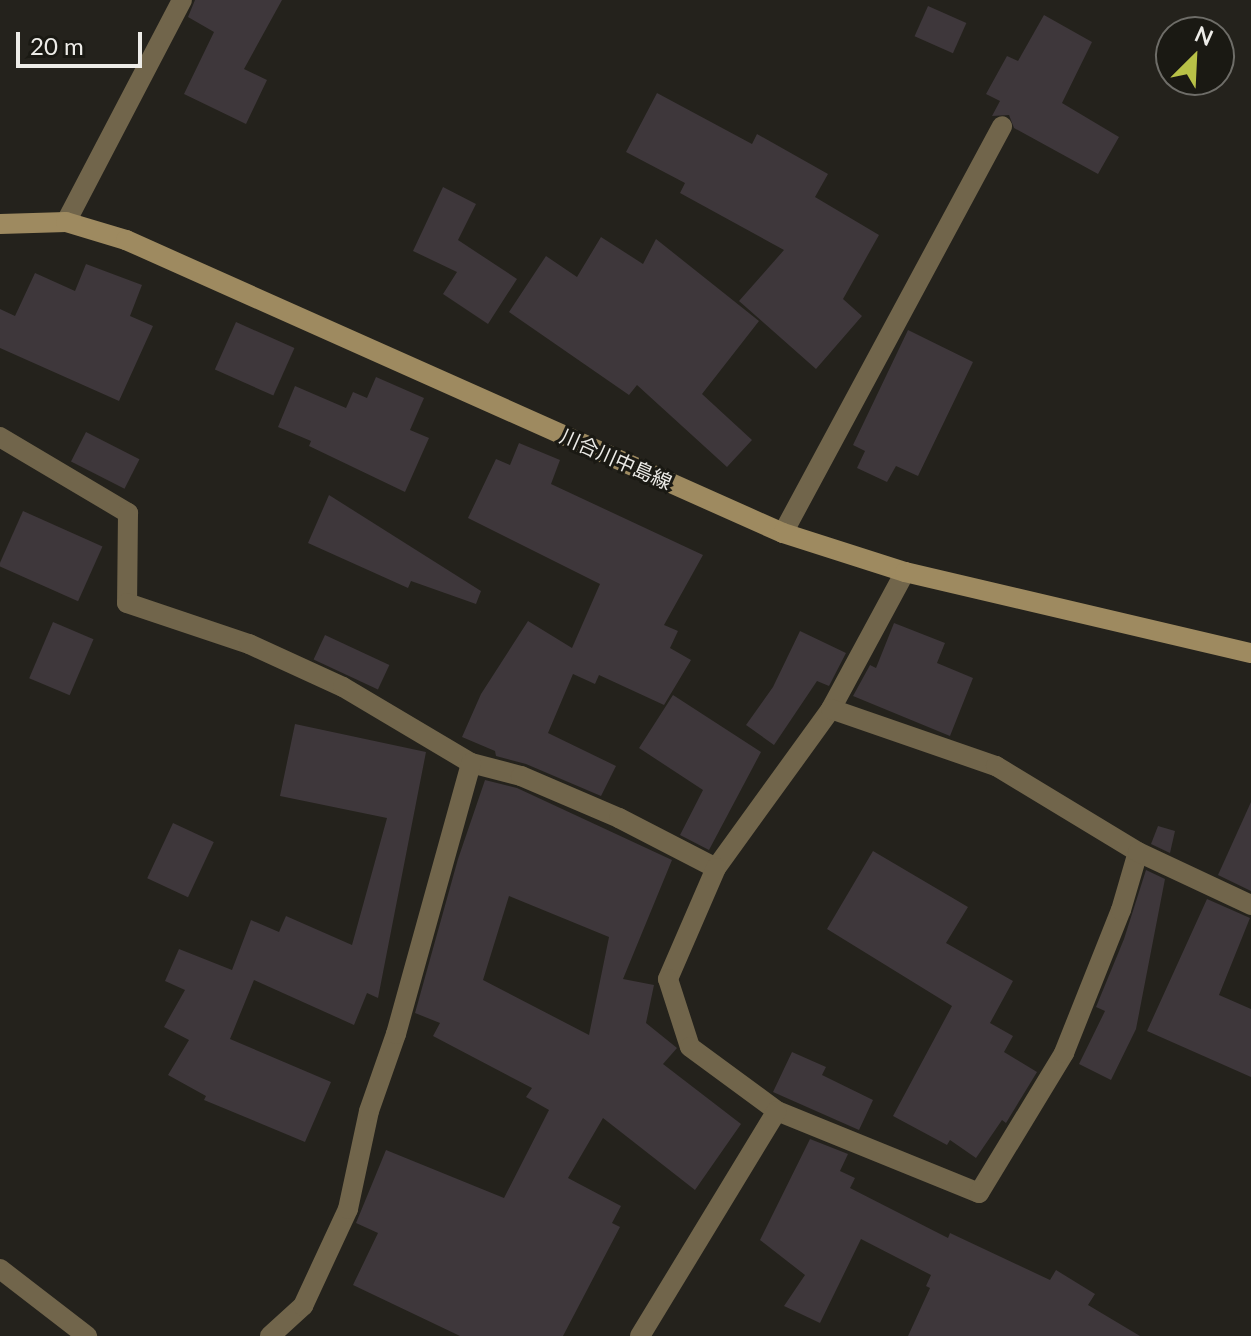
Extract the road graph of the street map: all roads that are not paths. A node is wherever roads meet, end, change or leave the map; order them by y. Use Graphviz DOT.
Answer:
graph roads {
  1 [pos="182,0"];
  2 [pos="1002,126"];
  3 [pos="66,222"];
  4 [pos="0,224"];
  5 [pos="0,437"];
  6 [pos="783,533"];
  7 [pos="905,572"];
  8 [pos="1251,653"];
  9 [pos="831,709"];
  10 [pos="471,763"];
  11 [pos="1138,852"];
  12 [pos="716,868"];
  13 [pos="1251,905"];
  14 [pos="777,1111"];
  15 [pos="0,1269"];
  16 [pos="87,1336"];
  17 [pos="270,1336"];
  18 [pos="640,1336"];
  1 -- 3 [label="street"];
  2 -- 6 [label="street"];
  3 -- 4 [label="main road, 川合川中島線"];
  3 -- 6 [label="main road, 川合川中島線"];
  5 -- 10 [label="street"];
  6 -- 7 [label="main road, 川合川中島線"];
  7 -- 8 [label="main road, 川合川中島線"];
  7 -- 9 [label="street"];
  9 -- 11 [label="street"];
  9 -- 12 [label="street"];
  10 -- 12 [label="street"];
  10 -- 17 [label="street"];
  11 -- 13 [label="street"];
  11 -- 14 [label="street"];
  12 -- 14 [label="street"];
  14 -- 18 [label="street"];
  15 -- 16 [label="street"];
}
